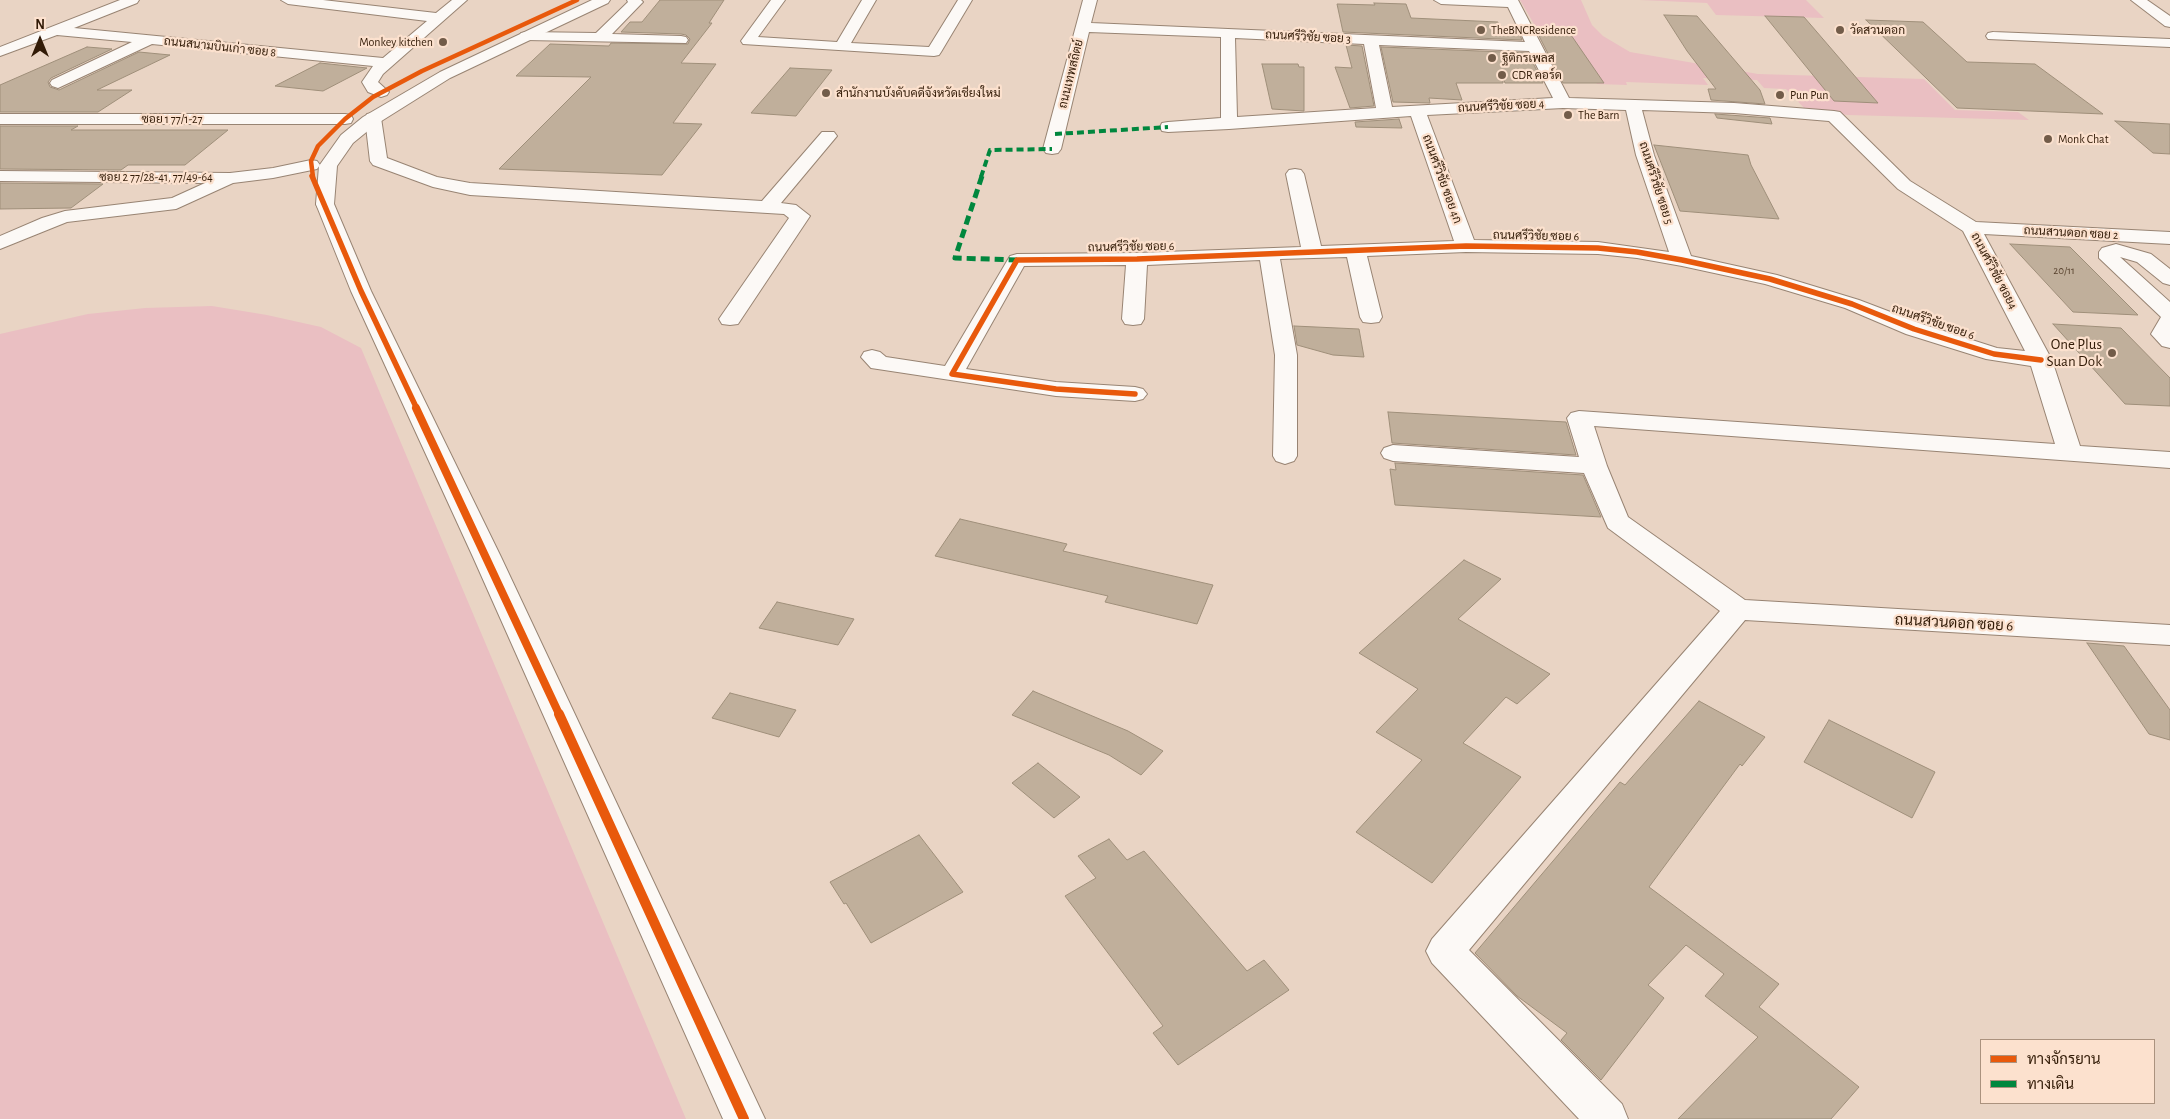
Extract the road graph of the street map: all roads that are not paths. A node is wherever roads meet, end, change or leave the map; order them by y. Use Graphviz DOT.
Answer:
graph roads {
  1 [pos="132,0"];
  2 [pos="288,0"];
  3 [pos="460,0"];
  4 [pos="577,0"];
  5 [pos="603,0"];
  6 [pos="634,0"];
  7 [pos="778,0"];
  8 [pos="869,0"];
  9 [pos="965,0"];
  10 [pos="1090,0"];
  11 [pos="1441,0"];
  12 [pos="1512,2"];
  13 [pos="2142,2"];
  14 [pos="2170,7"];
  15 [pos="439,18"];
  16 [pos="2170,23"];
  17 [pos="1082,27"];
  18 [pos="53,30"];
  19 [pos="1228,34"];
  20 [pos="526,36"];
  21 [pos="1993,36"];
  22 [pos="600,38"];
  23 [pos="149,40"];
  24 [pos="681,40"];
  25 [pos="1371,40"];
  26 [pos="2170,43"];
  27 [pos="842,46"];
  28 [pos="1534,47"];
  29 [pos="0,52"];
  30 [pos="386,63"];
  31 [pos="58,83"];
  32 [pos="377,95"];
  33 [pos="400,100"];
  34 [pos="1563,103"];
  35 [pos="1633,105"];
  36 [pos="1418,111"];
  37 [pos="1385,112"];
  38 [pos="1834,116"];
  39 [pos="373,118"];
  40 [pos="0,119"];
  41 [pos="345,119"];
  42 [pos="1229,124"];
  43 [pos="1168,127"];
  44 [pos="828,136"];
  45 [pos="1052,149"];
  46 [pos="311,165"];
  47 [pos="1295,174"];
  48 [pos="0,176"];
  49 [pos="230,178"];
  50 [pos="325,204"];
  51 [pos="767,207"];
  52 [pos="1971,228"];
  53 [pos="2102,235"];
  54 [pos="2170,238"];
  55 [pos="1,242"];
  56 [pos="1466,246"];
  57 [pos="2116,250"];
  58 [pos="1356,251"];
  59 [pos="1312,252"];
  60 [pos="1269,254"];
  61 [pos="1137,259"];
  62 [pos="1682,260"];
  63 [pos="2170,279"];
  64 [pos="2170,313"];
  65 [pos="1371,317"];
  66 [pos="730,319"];
  67 [pos="1133,319"];
  68 [pos="2170,320"];
  69 [pos="2170,341"];
  70 [pos="872,357"];
  71 [pos="2041,360"];
  72 [pos="952,374"];
  73 [pos="1135,394"];
  74 [pos="2070,452"];
  75 [pos="1394,453"];
  76 [pos="1285,456"];
  77 [pos="2170,460"];
  78 [pos="1594,466"];
  79 [pos="1738,610"];
  80 [pos="2170,635"];
  81 [pos="744,1119"];
  82 [pos="1607,1119"];
  1 -- 18 [label="street"];
  2 -- 15 [label="street"];
  3 -- 15 [label="street"];
  4 -- 32 [label="street"];
  5 -- 20 [label="street"];
  6 -- 22 [label="street"];
  7 -- 27 [label="street"];
  8 -- 27 [label="street"];
  9 -- 27 [label="street"];
  10 -- 17 [label="street, ถนนเทพสถิตย์"];
  11 -- 12 [label="street"];
  12 -- 28 [label="street"];
  13 -- 14 [label="street"];
  13 -- 16 [label="street"];
  15 -- 30 [label="street"];
  17 -- 19 [label="street, ถนนศรีวิชัย ซอย 3"];
  17 -- 45 [label="street, ถนนเทพสถิตย์"];
  18 -- 23 [label="street, ถนนสนามบินเก่า ซอย 8"];
  18 -- 29 [label="street"];
  19 -- 25 [label="street, ถนนศรีวิชัย ซอย 3"];
  19 -- 42 [label="street"];
  20 -- 22 [label="street"];
  20 -- 33 [label="street"];
  21 -- 26 [label="street"];
  22 -- 24 [label="street"];
  23 -- 30 [label="street, ถนนสนามบินเก่า ซอย 8"];
  23 -- 31 [label="street"];
  25 -- 28 [label="street, ถนนศรีวิชัย ซอย 3"];
  25 -- 37 [label="street"];
  28 -- 34 [label="street"];
  30 -- 32 [label="street"];
  32 -- 33 [label="street"];
  32 -- 41 [label="street"];
  33 -- 39 [label="street"];
  34 -- 35 [label="street, ถนนศรีวิชัย ซอย 4"];
  34 -- 36 [label="street, ถนนศรีวิชัย ซอย 4"];
  35 -- 38 [label="street, ถนนศรีวิชัย ซอย 4"];
  35 -- 62 [label="street, ถนนศรีวิชัย ซอย 5"];
  36 -- 37 [label="street, ถนนศรีวิชัย ซอย 4"];
  36 -- 56 [label="street, ถนนศรีวิชัย ซอย 4ก"];
  37 -- 42 [label="street, ถนนศรีวิชัย ซอย 4"];
  38 -- 52 [label="street, ถนนศรีวิชัย ซอย4"];
  39 -- 50 [label="street"];
  39 -- 51 [label="street"];
  40 -- 41 [label="street, ซอย 1 77/1-27"];
  41 -- 46 [label="street"];
  42 -- 43 [label="street, ถนนศรีวิชัย ซอย 4"];
  44 -- 51 [label="street"];
  46 -- 49 [label="street, ซอย 2 77/28-41, 77/49-64"];
  46 -- 50 [label="street"];
  47 -- 59 [label="street"];
  48 -- 49 [label="street, ซอย 2 77/28-41, 77/49-64"];
  49 -- 55 [label="street"];
  50 -- 81 [label="street"];
  51 -- 66 [label="street"];
  52 -- 53 [label="street, ถนนสวนดอก ซอย 2"];
  52 -- 71 [label="street, ถนนศรีวิชัย ซอย4"];
  53 -- 54 [label="street, ถนนสวนดอก ซอย 2"];
  53 -- 57 [label="street"];
  56 -- 58 [label="street, ถนนศรีวิชัย ซอย 6"];
  56 -- 62 [label="street, ถนนศรีวิชัย ซอย 6"];
  57 -- 63 [label="street"];
  57 -- 64 [label="street"];
  58 -- 59 [label="street, ถนนศรีวิชัย ซอย 6"];
  58 -- 65 [label="street"];
  59 -- 60 [label="street, ถนนศรีวิชัย ซอย 6"];
  60 -- 61 [label="street, ถนนศรีวิชัย ซอย 6"];
  60 -- 76 [label="street"];
  61 -- 67 [label="street"];
  61 -- 72 [label="street, ถนนศรีวิชัย ซอย 6"];
  62 -- 71 [label="street, ถนนศรีวิชัย ซอย 6"];
  68 -- 69 [label="street"];
  70 -- 72 [label="street"];
  71 -- 74 [label="street, ถนนศรีวิชัย ซอย4"];
  72 -- 73 [label="street"];
  74 -- 77 [label="street"];
  74 -- 78 [label="street"];
  75 -- 78 [label="street"];
  78 -- 79 [label="street"];
  79 -- 80 [label="street, ถนนสวนดอก ซอย 6"];
  79 -- 82 [label="street"];
}
